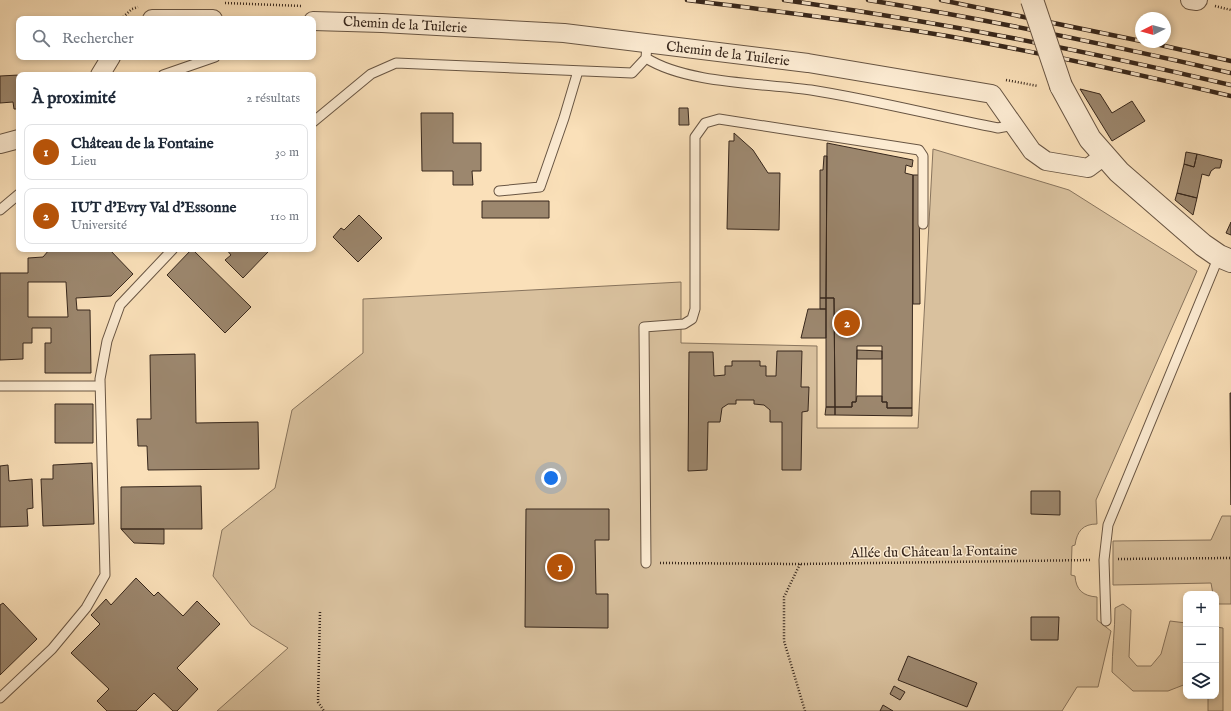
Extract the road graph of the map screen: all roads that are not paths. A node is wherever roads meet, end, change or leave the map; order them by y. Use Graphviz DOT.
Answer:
graph roads {
  1 [pos="1032,0"];
  2 [pos="1190,0"];
  3 [pos="1198,0"];
  4 [pos="316,21"];
  5 [pos="646,51"];
  6 [pos="110,60"];
  7 [pos="206,60"];
  8 [pos="578,71"];
  9 [pos="102,72"];
  10 [pos="172,72"];
  11 [pos="316,120"];
  12 [pos="1014,125"];
  13 [pos="16,140"];
  14 [pos="0,144"];
  15 [pos="1104,156"];
  16 [pos="499,191"];
  17 [pos="16,197"];
  18 [pos="0,210"];
  19 [pos="923,224"];
  20 [pos="170,252"];
  21 [pos="1225,259"];
  22 [pos="0,386"];
  23 [pos="100,386"];
  24 [pos="646,563"];
  25 [pos="1106,621"];
  26 [pos="0,698"];
  1 -- 15 [label="street, bridge"];
  2 -- 3 [label="street"];
  4 -- 5 [label="street, Chemin de la Tuilerie"];
  5 -- 8 [label="lane"];
  5 -- 12 [label="lane"];
  5 -- 12 [label="street, Chemin de la Tuilerie"];
  6 -- 9 [label="street"];
  7 -- 10 [label="lane"];
  8 -- 11 [label="lane"];
  8 -- 16 [label="lane"];
  12 -- 15 [label="street, Chemin de la Tuilerie"];
  13 -- 14 [label="street"];
  15 -- 21 [label="street"];
  17 -- 18 [label="lane"];
  19 -- 24 [label="lane"];
  20 -- 23 [label="lane"];
  21 -- 25 [label="lane"];
  22 -- 23 [label="lane"];
  23 -- 26 [label="lane"];
}
